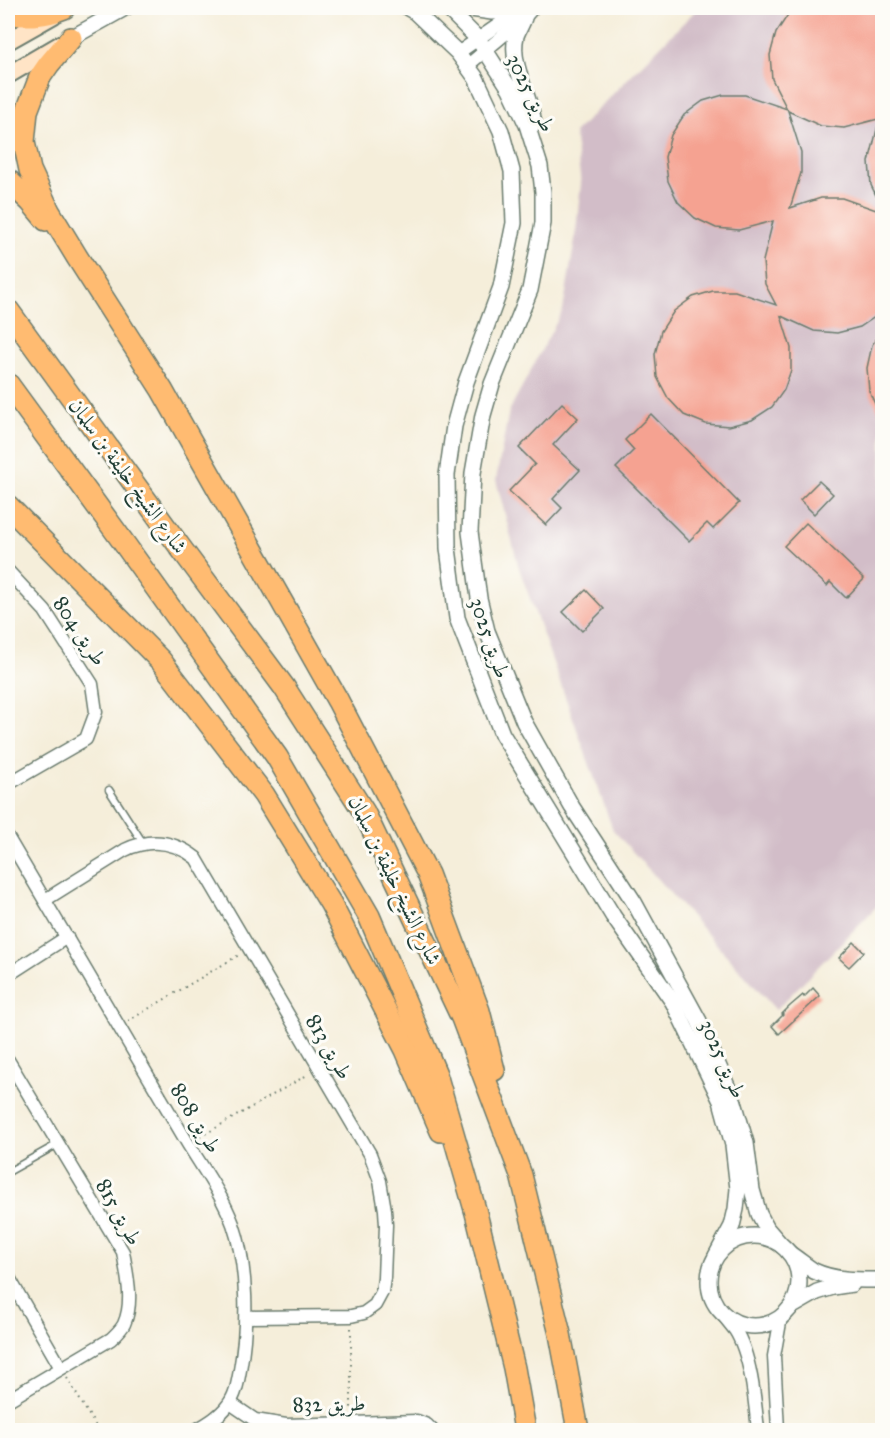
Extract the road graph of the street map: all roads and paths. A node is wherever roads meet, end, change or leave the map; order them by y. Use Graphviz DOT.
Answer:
graph roads {
  1 [pos="66,8"];
  2 [pos="125,8"];
  3 [pos="408,8"];
  4 [pos="447,8"];
  5 [pos="464,8"];
  6 [pos="525,11"];
  7 [pos="8,15"];
  8 [pos="71,38"];
  9 [pos="8,41"];
  10 [pos="483,45"];
  11 [pos="463,60"];
  12 [pos="8,75"];
  13 [pos="540,166"];
  14 [pos="8,180"];
  15 [pos="8,189"];
  16 [pos="31,202"];
  17 [pos="77,257"];
  18 [pos="8,310"];
  19 [pos="8,384"];
  20 [pos="8,506"];
  21 [pos="8,571"];
  22 [pos="524,722"];
  23 [pos="502,734"];
  24 [pos="8,784"];
  25 [pos="109,790"];
  26 [pos="8,841"];
  27 [pos="142,843"];
  28 [pos="620,881"];
  29 [pos="599,894"];
  30 [pos="45,900"];
  31 [pos="67,937"];
  32 [pos="655,940"];
  33 [pos="249,949"];
  34 [pos="637,951"];
  35 [pos="8,975"];
  36 [pos="119,1026"];
  37 [pos="8,1060"];
  38 [pos="319,1068"];
  39 [pos="58,1144"];
  40 [pos="188,1144"];
  41 [pos="8,1172"];
  42 [pos="521,1175"];
  43 [pos="476,1213"];
  44 [pos="784,1249"];
  45 [pos="716,1256"];
  46 [pos="8,1276"];
  47 [pos="878,1280"];
  48 [pos="786,1312"];
  49 [pos="723,1315"];
  50 [pos="351,1316"];
  51 [pos="246,1317"];
  52 [pos="61,1368"];
  53 [pos="8,1400"];
  54 [pos="230,1403"];
  55 [pos="351,1423"];
  56 [pos="98,1431"];
  57 [pos="196,1431"];
  58 [pos="432,1431"];
  59 [pos="525,1431"];
  60 [pos="578,1431"];
  61 [pos="758,1431"];
  62 [pos="778,1431"];
  1 -- 7 [label="highway"];
  1 -- 9 [label="main road"];
  2 -- 8 [label="street"];
  3 -- 11 [label="street, طريق 3025"];
  4 -- 10 [label="street, طريق 3025"];
  5 -- 6 [label="street"];
  6 -- 10 [label="street"];
  6 -- 13 [label="street"];
  8 -- 12 [label="main road"];
  8 -- 17 [label="highway"];
  10 -- 11 [label="street"];
  10 -- 13 [label="street, طريق 3025"];
  11 -- 23 [label="street, طريق 3025"];
  13 -- 22 [label="street, طريق 3025"];
  14 -- 16 [label="highway"];
  15 -- 16 [label="highway"];
  16 -- 17 [label="highway"];
  17 -- 42 [label="highway"];
  18 -- 42 [label="highway, شارع الشيخ خليفة بن سلمان"];
  19 -- 43 [label="highway, شارع الشيخ خليفة بن سلمان"];
  20 -- 43 [label="highway"];
  21 -- 24 [label="street, طريق 804"];
  22 -- 23 [label="street"];
  22 -- 28 [label="street, طريق 3025"];
  23 -- 29 [label="street, طريق 3025"];
  25 -- 27 [label="lane"];
  26 -- 30 [label="street, طريق 808"];
  27 -- 30 [label="street, طريق 813"];
  27 -- 33 [label="street, طريق 813"];
  28 -- 29 [label="street"];
  28 -- 32 [label="street, طريق 3025"];
  29 -- 34 [label="street, طريق 3025"];
  30 -- 31 [label="street, طريق 808"];
  31 -- 35 [label="street"];
  31 -- 36 [label="street, طريق 808"];
  32 -- 34 [label="street"];
  32 -- 44 [label="street, طريق 3025"];
  33 -- 36 [label="path"];
  33 -- 38 [label="street, طريق 813"];
  34 -- 45 [label="street, طريق 3025"];
  36 -- 40 [label="street, طريق 808"];
  37 -- 39 [label="street, طريق 815"];
  38 -- 40 [label="path"];
  38 -- 50 [label="street, طريق 813"];
  39 -- 41 [label="lane"];
  39 -- 52 [label="street, طريق 815"];
  40 -- 51 [label="street, طريق 808"];
  42 -- 60 [label="highway, شارع الشيخ خليفة بن سلمان"];
  43 -- 59 [label="highway, شارع الشيخ خليفة بن سلمان"];
  44 -- 45 [label="street"];
  44 -- 47 [label="street"];
  44 -- 48 [label="street"];
  45 -- 49 [label="street"];
  46 -- 52 [label="street"];
  47 -- 48 [label="street"];
  48 -- 49 [label="street"];
  48 -- 62 [label="street"];
  49 -- 61 [label="street"];
  50 -- 51 [label="street, طريق 813"];
  50 -- 55 [label="path"];
  51 -- 54 [label="street, طريق 808"];
  52 -- 53 [label="street, طريق 815"];
  52 -- 56 [label="path"];
  54 -- 55 [label="street, طريق 832"];
  54 -- 57 [label="street, طريق 808"];
  55 -- 58 [label="street, طريق 832"];
}
